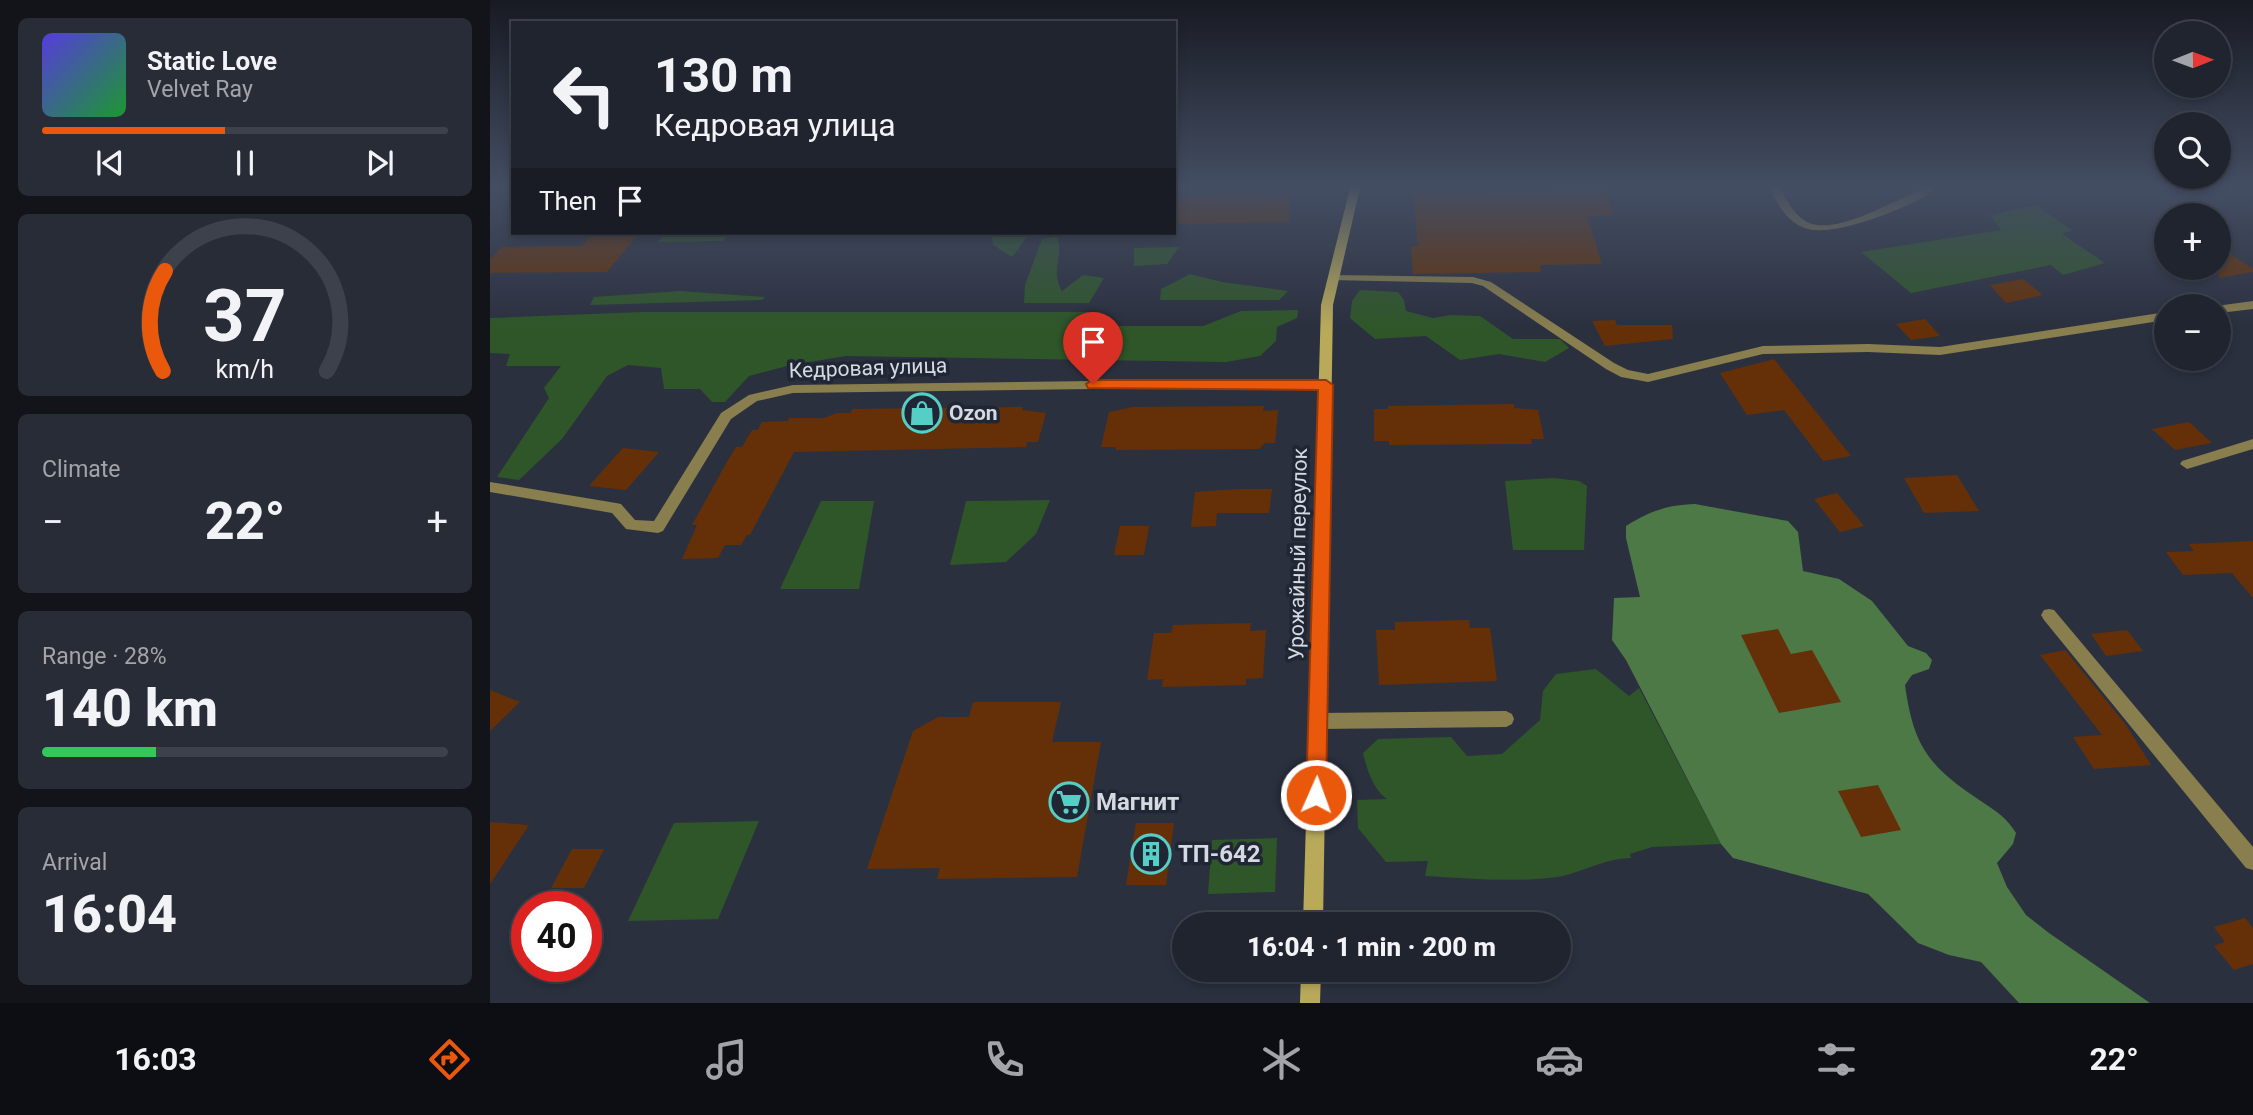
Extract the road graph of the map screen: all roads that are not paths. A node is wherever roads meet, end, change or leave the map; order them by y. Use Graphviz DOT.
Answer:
graph roads {
  1 [pos="1344,235"];
  2 [pos="1334,278"];
  3 [pos="2253,305"];
  4 [pos="2231,308"];
  5 [pos="2154,318"];
  6 [pos="1326,385"];
  7 [pos="2253,444"];
  8 [pos="2187,464"];
  9 [pos="490,487"];
  10 [pos="2049,615"];
  11 [pos="1506,719"];
  12 [pos="1319,721"];
  13 [pos="2253,861"];
  14 [pos="1313,912"];
  15 [pos="1311,982"];
  16 [pos="1310,1003"];
  1 -- 2 [label="street, Урожайный переулок"];
  2 -- 5 [label="street"];
  2 -- 6 [label="street, Урожайный переулок"];
  3 -- 4 [label="street"];
  6 -- 9 [label="street, Кедровая улица"];
  6 -- 12 [label="street, Урожайный переулок"];
  7 -- 8 [label="street"];
  10 -- 13 [label="street"];
  11 -- 12 [label="street"];
  12 -- 14 [label="street, Урожайный переулок"];
  15 -- 16 [label="street"];
}
